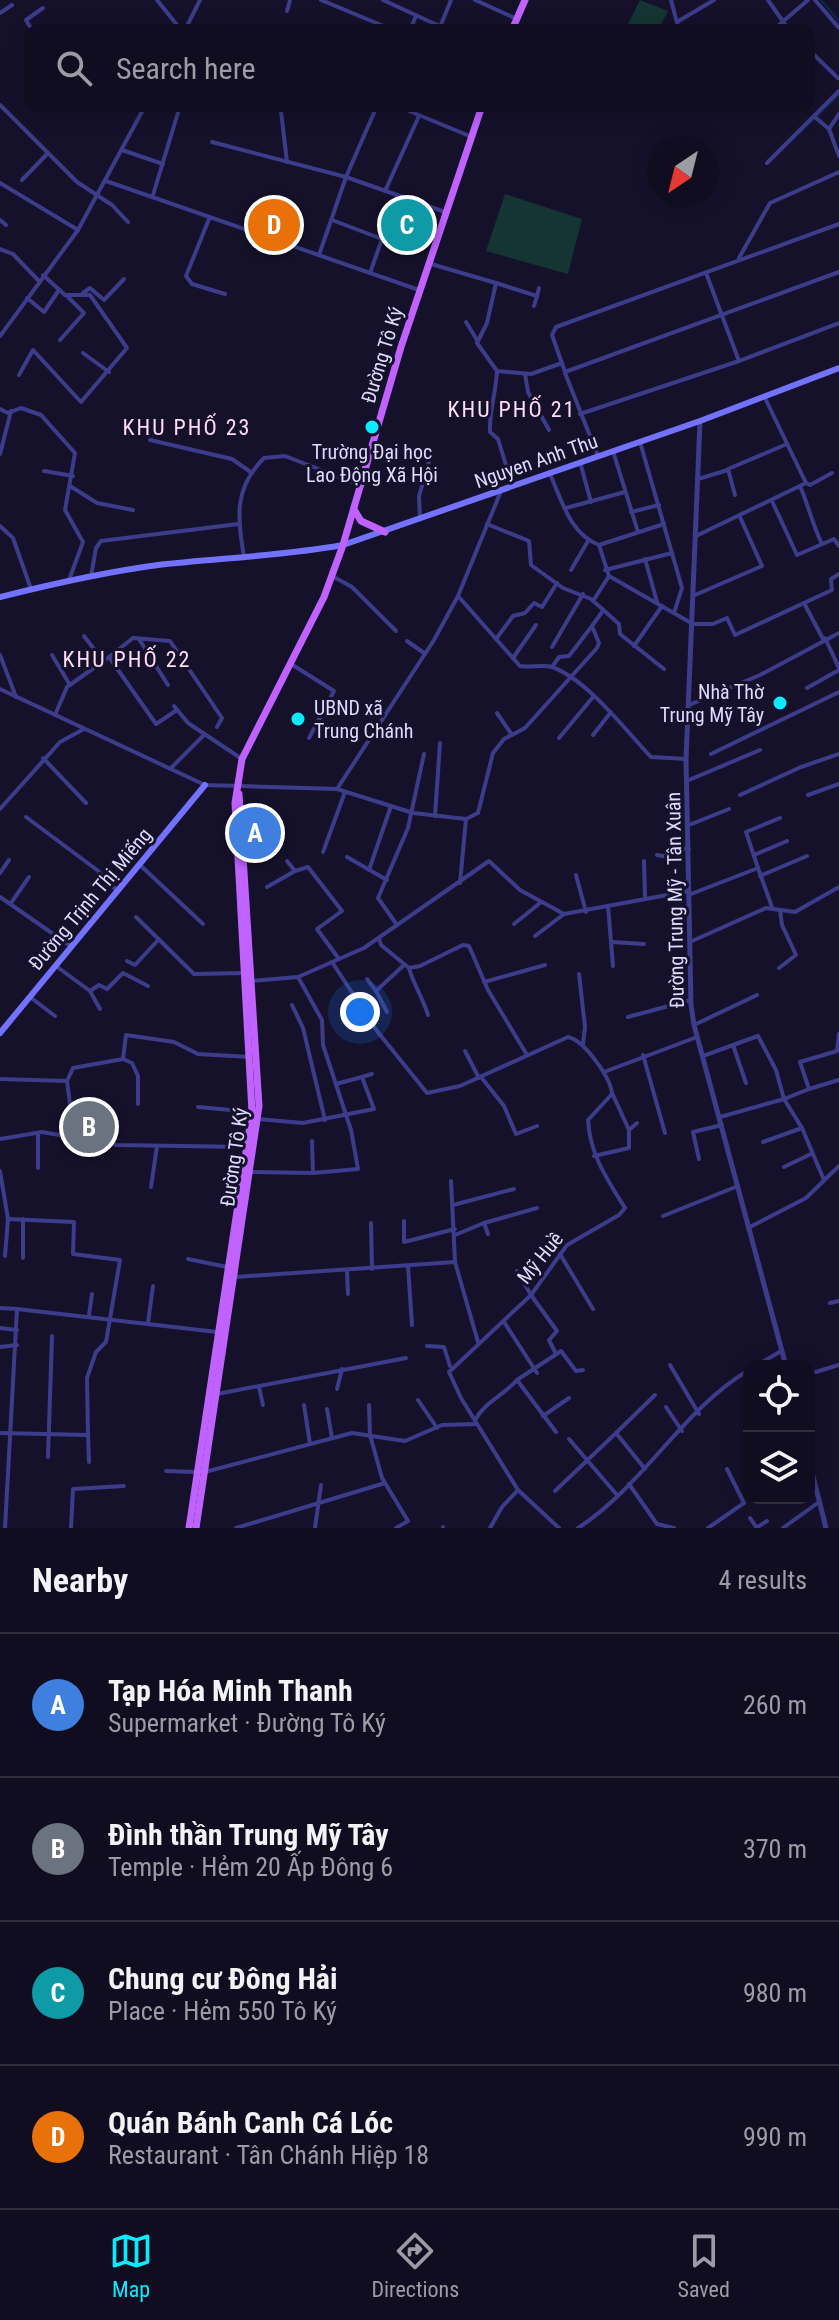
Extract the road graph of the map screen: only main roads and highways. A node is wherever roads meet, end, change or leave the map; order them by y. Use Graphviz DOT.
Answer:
graph roads {
  1 [pos="525,0"];
  2 [pos="515,24"];
  3 [pos="480,112"];
  4 [pos="839,369"];
  5 [pos="355,511"];
  6 [pos="385,532"];
  7 [pos="343,545"];
  8 [pos="0,597"];
  9 [pos="205,785"];
  10 [pos="237,788"];
  11 [pos="0,1033"];
  12 [pos="254,1116"];
  13 [pos="245,1172"];
  14 [pos="200,1472"];
  15 [pos="189,1528"];
  16 [pos="196,1528"];
  1 -- 2 [label="main road"];
  3 -- 5 [label="main road, Đường Tô Ký"];
  4 -- 6 [label="main road, Nguyen Anh Thu"];
  5 -- 6 [label="main road"];
  5 -- 7 [label="main road, Đường Tô Ký"];
  6 -- 7 [label="main road, Nguyen Anh Thu"];
  7 -- 8 [label="main road, Nguyen Anh Thu"];
  7 -- 10 [label="main road, Đường Tô Ký"];
  9 -- 11 [label="main road, Đường Trịnh Thị Miếng"];
  10 -- 12 [label="main road, Đường Tô Ký"];
  10 -- 12 [label="main road, Đường Tô Ký"];
  12 -- 13 [label="main road, Đường Tô Ký"];
  13 -- 14 [label="main road, Đường Tô Ký"];
  13 -- 14 [label="main road, Đường Tô Ký"];
  14 -- 15 [label="main road, Đường Tô Ký"];
  14 -- 16 [label="main road, Đường Tô Ký"];
}
